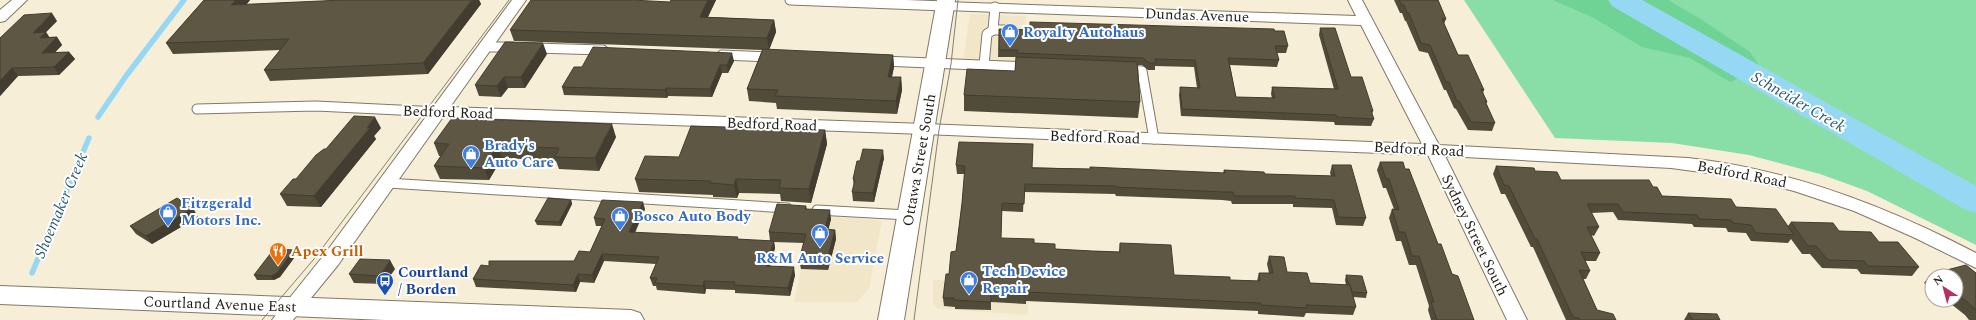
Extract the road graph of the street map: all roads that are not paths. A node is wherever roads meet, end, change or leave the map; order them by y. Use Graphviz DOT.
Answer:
graph roads {
  1 [pos="519,0"];
  2 [pos="790,0"];
  3 [pos="1355,0"];
  4 [pos="945,3"];
  5 [pos="10,5"];
  6 [pos="995,8"];
  7 [pos="0,18"];
  8 [pos="1365,21"];
  9 [pos="993,30"];
  10 [pos="1016,30"];
  11 [pos="486,47"];
  12 [pos="613,50"];
  13 [pos="716,54"];
  14 [pos="779,57"];
  15 [pos="870,61"];
  16 [pos="936,64"];
  17 [pos="984,65"];
  18 [pos="1037,67"];
  19 [pos="1119,70"];
  20 [pos="197,109"];
  21 [pos="440,112"];
  22 [pos="924,129"];
  23 [pos="1154,139"];
  24 [pos="1433,149"];
  25 [pos="388,183"];
  26 [pos="910,215"];
  27 [pos="1976,261"];
  28 [pos="0,295"];
  29 [pos="287,314"];
  30 [pos="595,319"];
  31 [pos="631,320"];
  32 [pos="891,320"];
  33 [pos="1517,320"];
  1 -- 11 [label="street"];
  2 -- 4 [label="lane, Dundas Avenue"];
  3 -- 8 [label="street, Sydney Street South"];
  4 -- 6 [label="street, Dundas Avenue"];
  4 -- 16 [label="main road, Ottawa Street South"];
  5 -- 7 [label="street"];
  6 -- 8 [label="street, Dundas Avenue"];
  6 -- 9 [label="lane"];
  8 -- 24 [label="street, Sydney Street South"];
  9 -- 10 [label="lane"];
  9 -- 17 [label="lane"];
  11 -- 12 [label="lane"];
  11 -- 21 [label="street"];
  13 -- 14 [label="lane"];
  15 -- 16 [label="lane"];
  16 -- 17 [label="lane"];
  16 -- 22 [label="main road, Ottawa Street South"];
  17 -- 18 [label="lane"];
  19 -- 23 [label="lane"];
  20 -- 21 [label="lane, Bedford Road"];
  21 -- 22 [label="street, Bedford Road"];
  21 -- 25 [label="street"];
  22 -- 23 [label="street, Bedford Road"];
  22 -- 26 [label="main road, Ottawa Street South"];
  23 -- 24 [label="street, Bedford Road"];
  24 -- 27 [label="street, Bedford Road"];
  24 -- 33 [label="street, Sydney Street South"];
  25 -- 26 [label="lane"];
  25 -- 29 [label="street"];
  26 -- 32 [label="main road, Ottawa Street South"];
  28 -- 29 [label="main road, Courtland Avenue East"];
  29 -- 30 [label="main road, Courtland Avenue East"];
  30 -- 31 [label="main road, Courtland Avenue East"];
}
